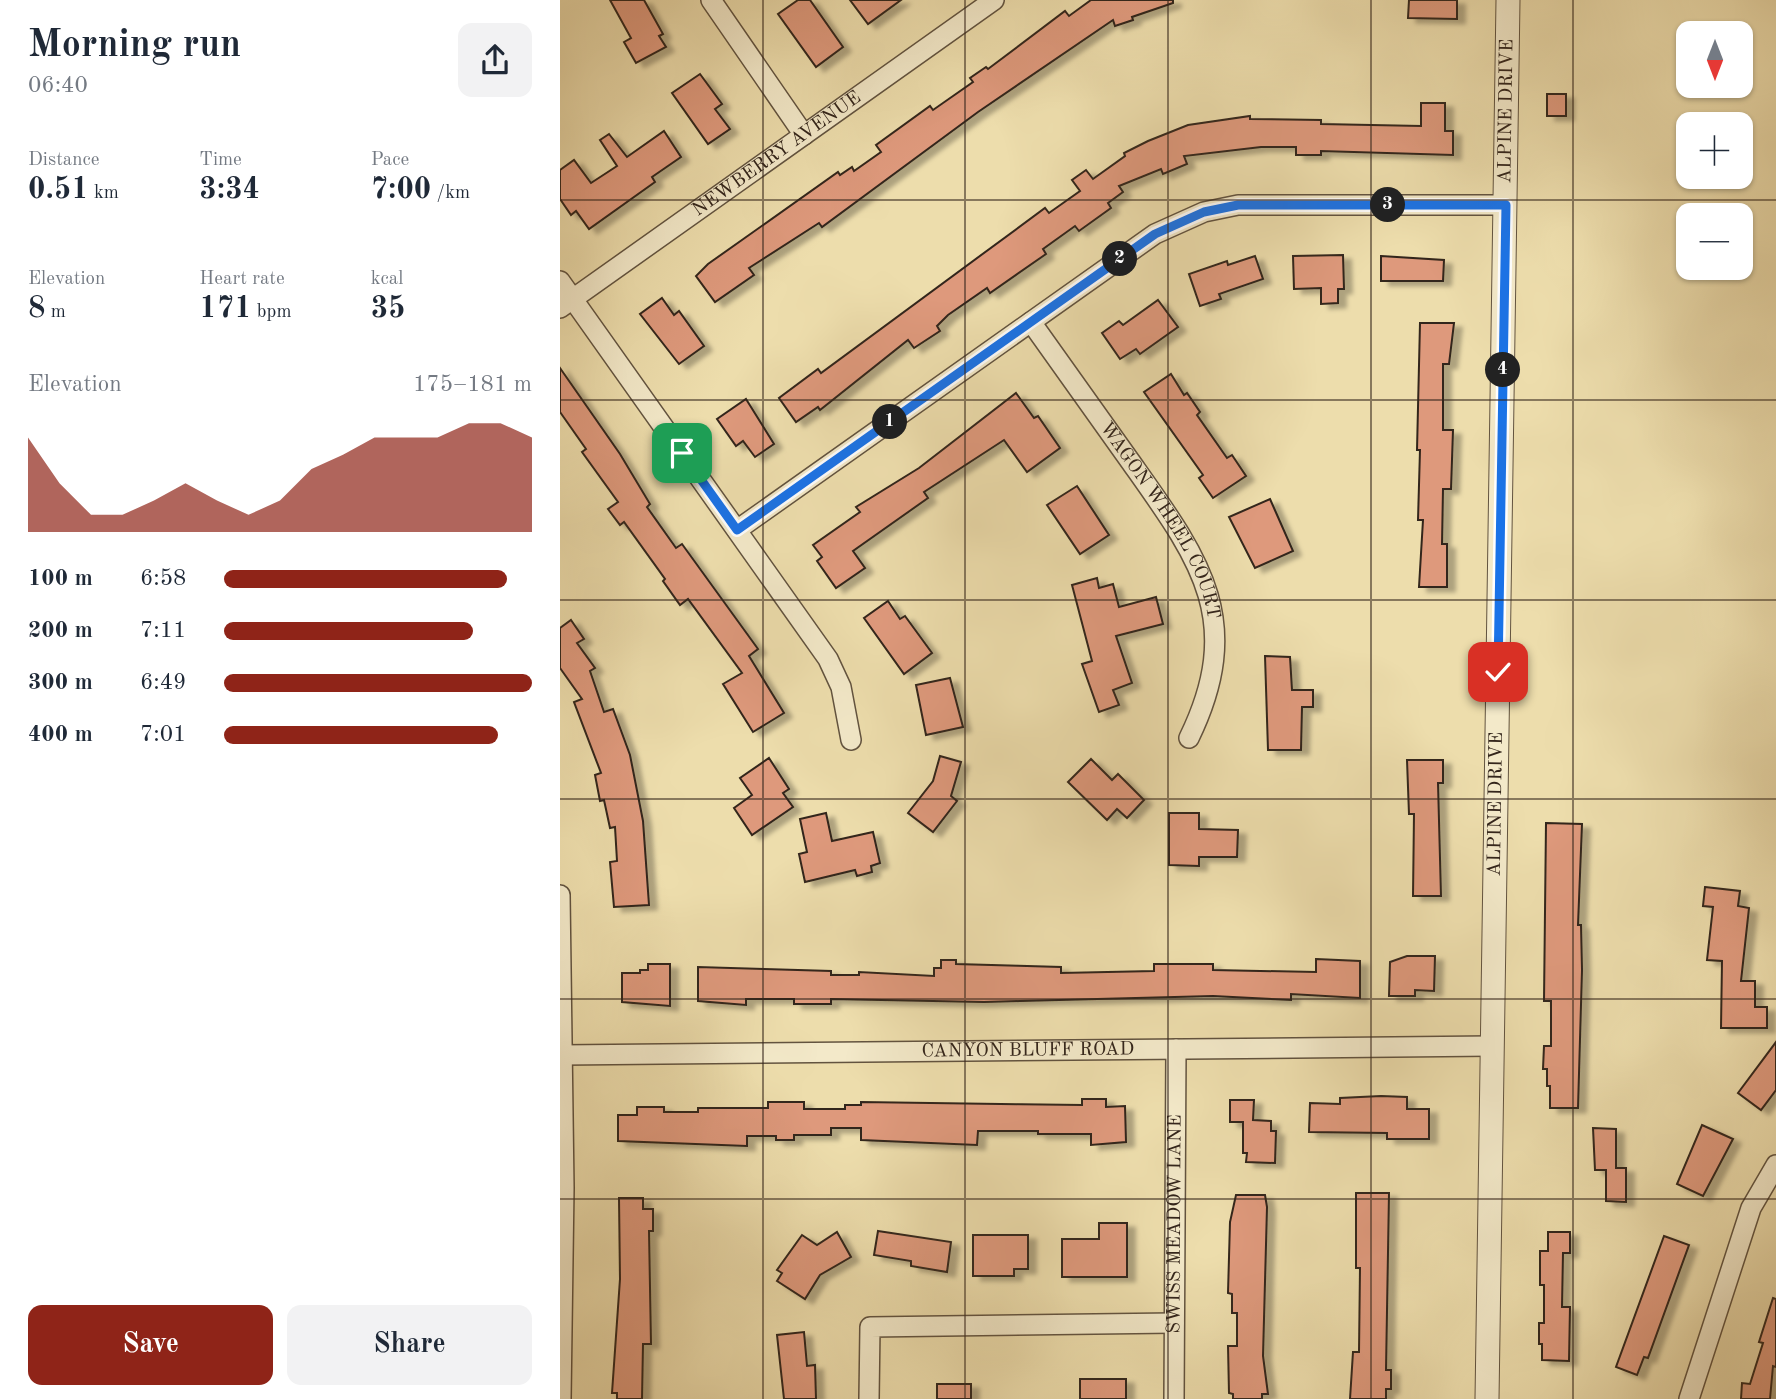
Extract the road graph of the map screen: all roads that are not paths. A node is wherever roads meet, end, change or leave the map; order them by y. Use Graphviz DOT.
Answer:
graph roads {
  1 [pos="710,0"];
  2 [pos="995,0"];
  3 [pos="1508,0"];
  4 [pos="804,135"];
  5 [pos="1506,205"];
  6 [pos="560,281"];
  7 [pos="566,304"];
  8 [pos="1031,321"];
  9 [pos="737,530"];
  10 [pos="1189,738"];
  11 [pos="851,740"];
  12 [pos="560,895"];
  13 [pos="1492,1046"];
  14 [pos="1176,1049"];
  15 [pos="562,1055"];
  16 [pos="1776,1165"];
  17 [pos="1174,1324"];
  18 [pos="561,1399"];
  19 [pos="869,1399"];
  20 [pos="1174,1399"];
  21 [pos="1487,1399"];
  22 [pos="1689,1399"];
  1 -- 4 [label="street"];
  2 -- 4 [label="street, NEWBERRY AVENUE"];
  3 -- 5 [label="street, ALPINE DRIVE"];
  4 -- 7 [label="street, NEWBERRY AVENUE"];
  5 -- 8 [label="street"];
  5 -- 13 [label="street, ALPINE DRIVE"];
  6 -- 7 [label="street"];
  7 -- 9 [label="street"];
  8 -- 9 [label="street"];
  8 -- 10 [label="street, WAGON WHEEL COURT"];
  9 -- 11 [label="street"];
  12 -- 15 [label="street"];
  13 -- 14 [label="street, CANYON BLUFF ROAD"];
  13 -- 21 [label="street, ALPINE DRIVE"];
  14 -- 15 [label="street, CANYON BLUFF ROAD"];
  14 -- 17 [label="street, SWISS MEADOW LANE"];
  15 -- 18 [label="street"];
  16 -- 22 [label="street"];
  17 -- 19 [label="street"];
  17 -- 20 [label="street, SWISS MEADOW LANE"];
}
